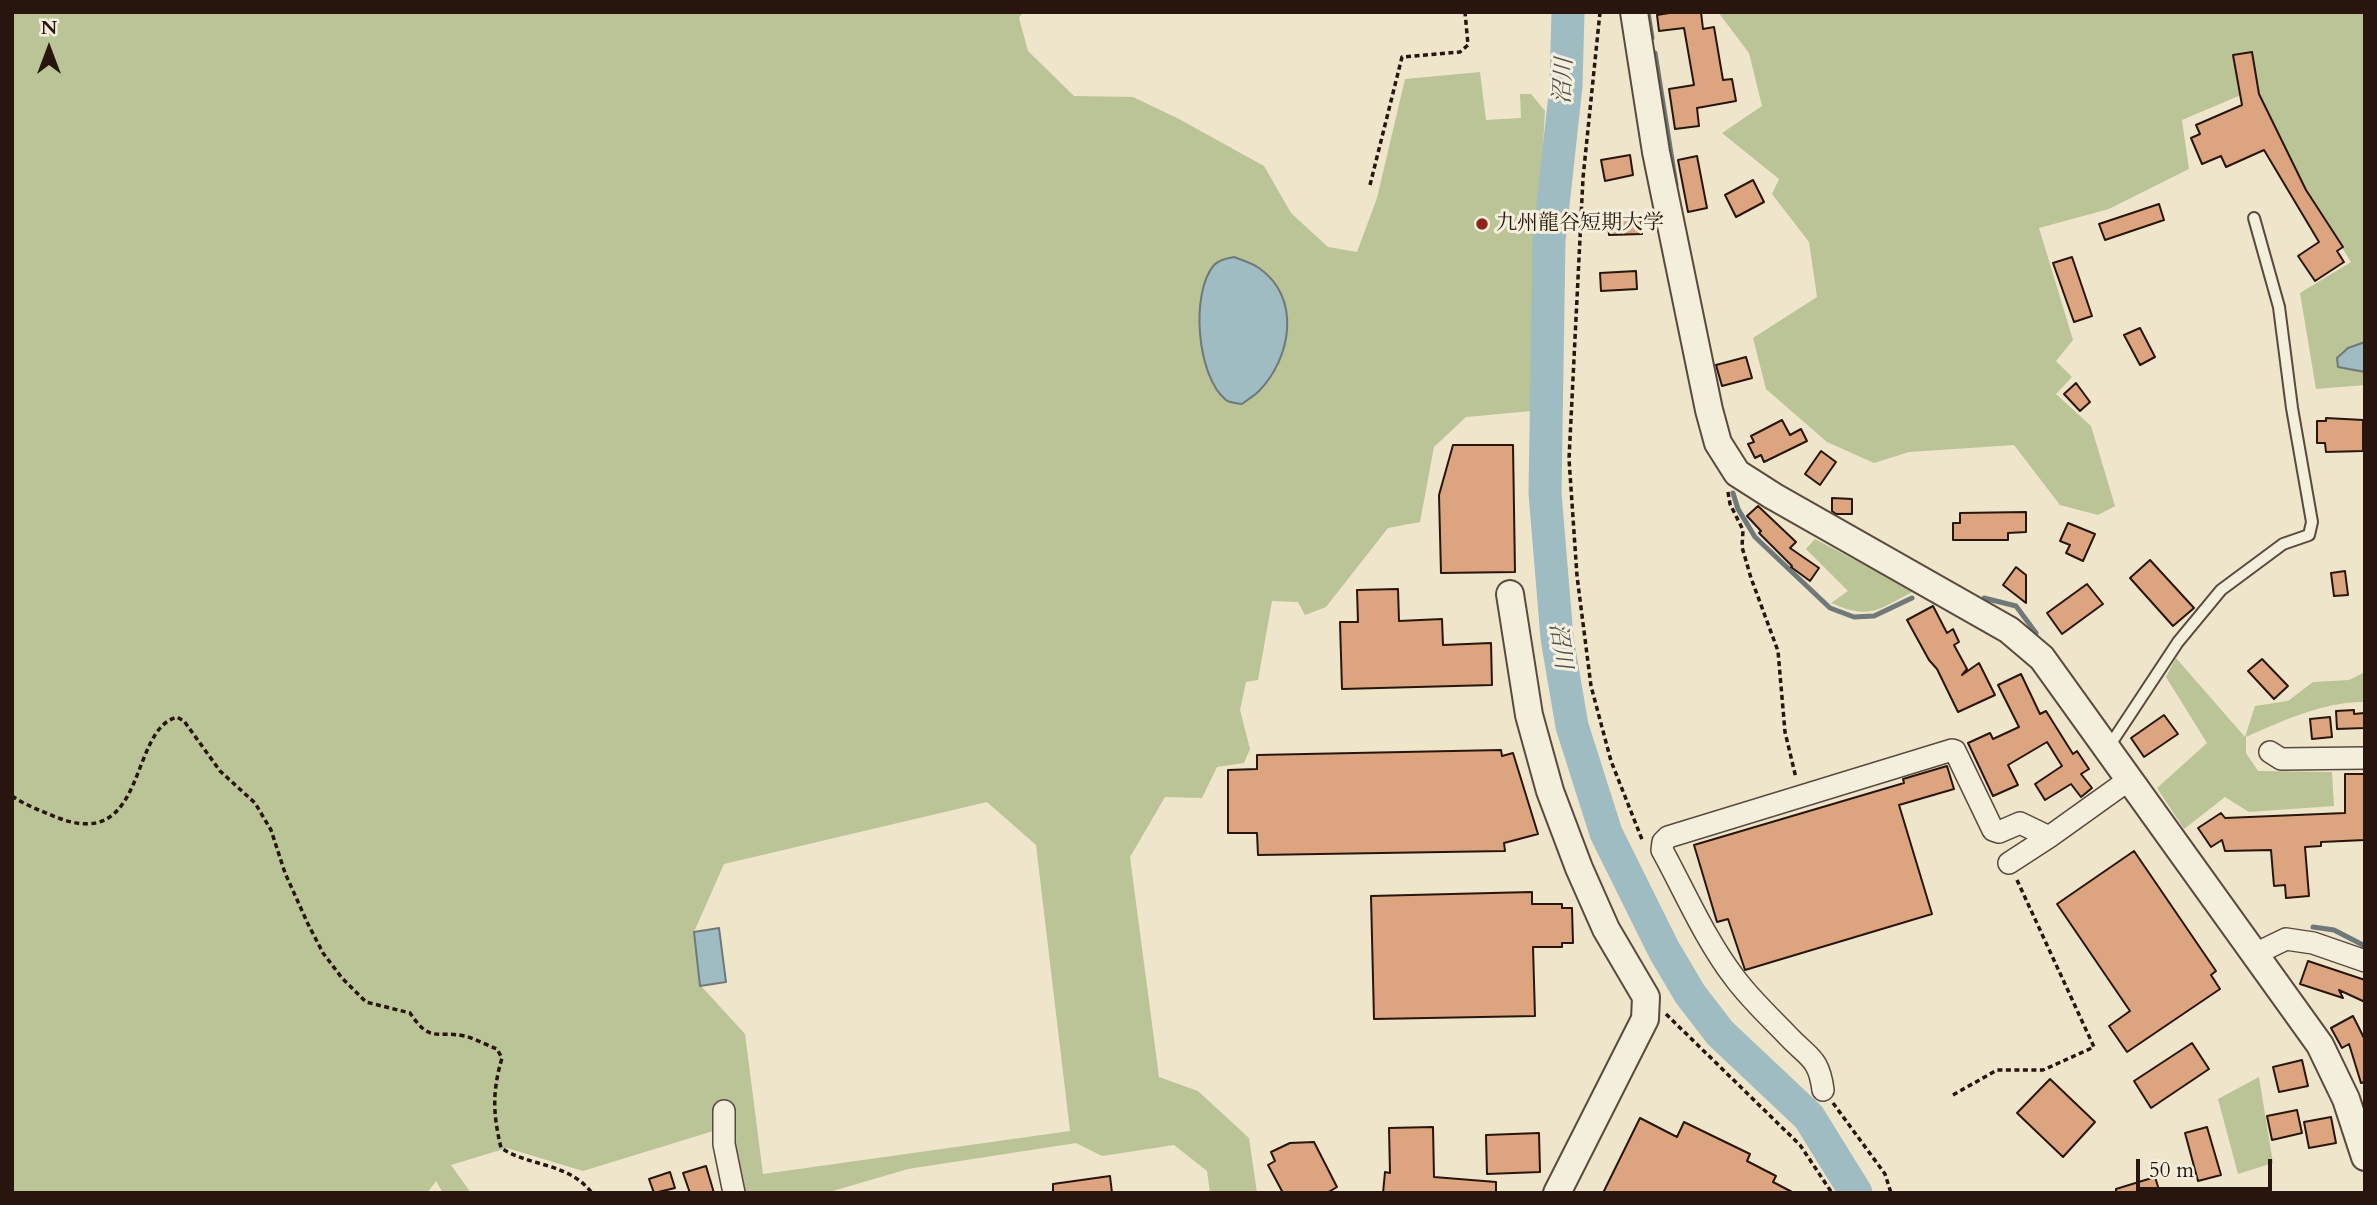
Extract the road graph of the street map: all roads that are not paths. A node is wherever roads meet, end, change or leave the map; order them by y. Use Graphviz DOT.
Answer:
graph roads {
  1 [pos="1634,12"];
  2 [pos="2254,218"];
  3 [pos="1510,594"];
  4 [pos="2108,748"];
  5 [pos="2270,752"];
  6 [pos="2365,758"];
  7 [pos="2130,779"];
  8 [pos="2049,837"];
  9 [pos="2009,863"];
  10 [pos="2255,954"];
  11 [pos="2365,961"];
  12 [pos="1824,1090"];
  13 [pos="724,1111"];
  14 [pos="2365,1157"];
  15 [pos="734,1193"];
  16 [pos="1558,1193"];
  1 -- 4 [label="street"];
  2 -- 4 [label="lane"];
  3 -- 16 [label="street"];
  4 -- 7 [label="street"];
  5 -- 6 [label="street"];
  7 -- 8 [label="street"];
  7 -- 10 [label="street"];
  8 -- 9 [label="street"];
  8 -- 12 [label="street"];
  10 -- 11 [label="street"];
  10 -- 14 [label="street"];
  13 -- 15 [label="street"];
}
